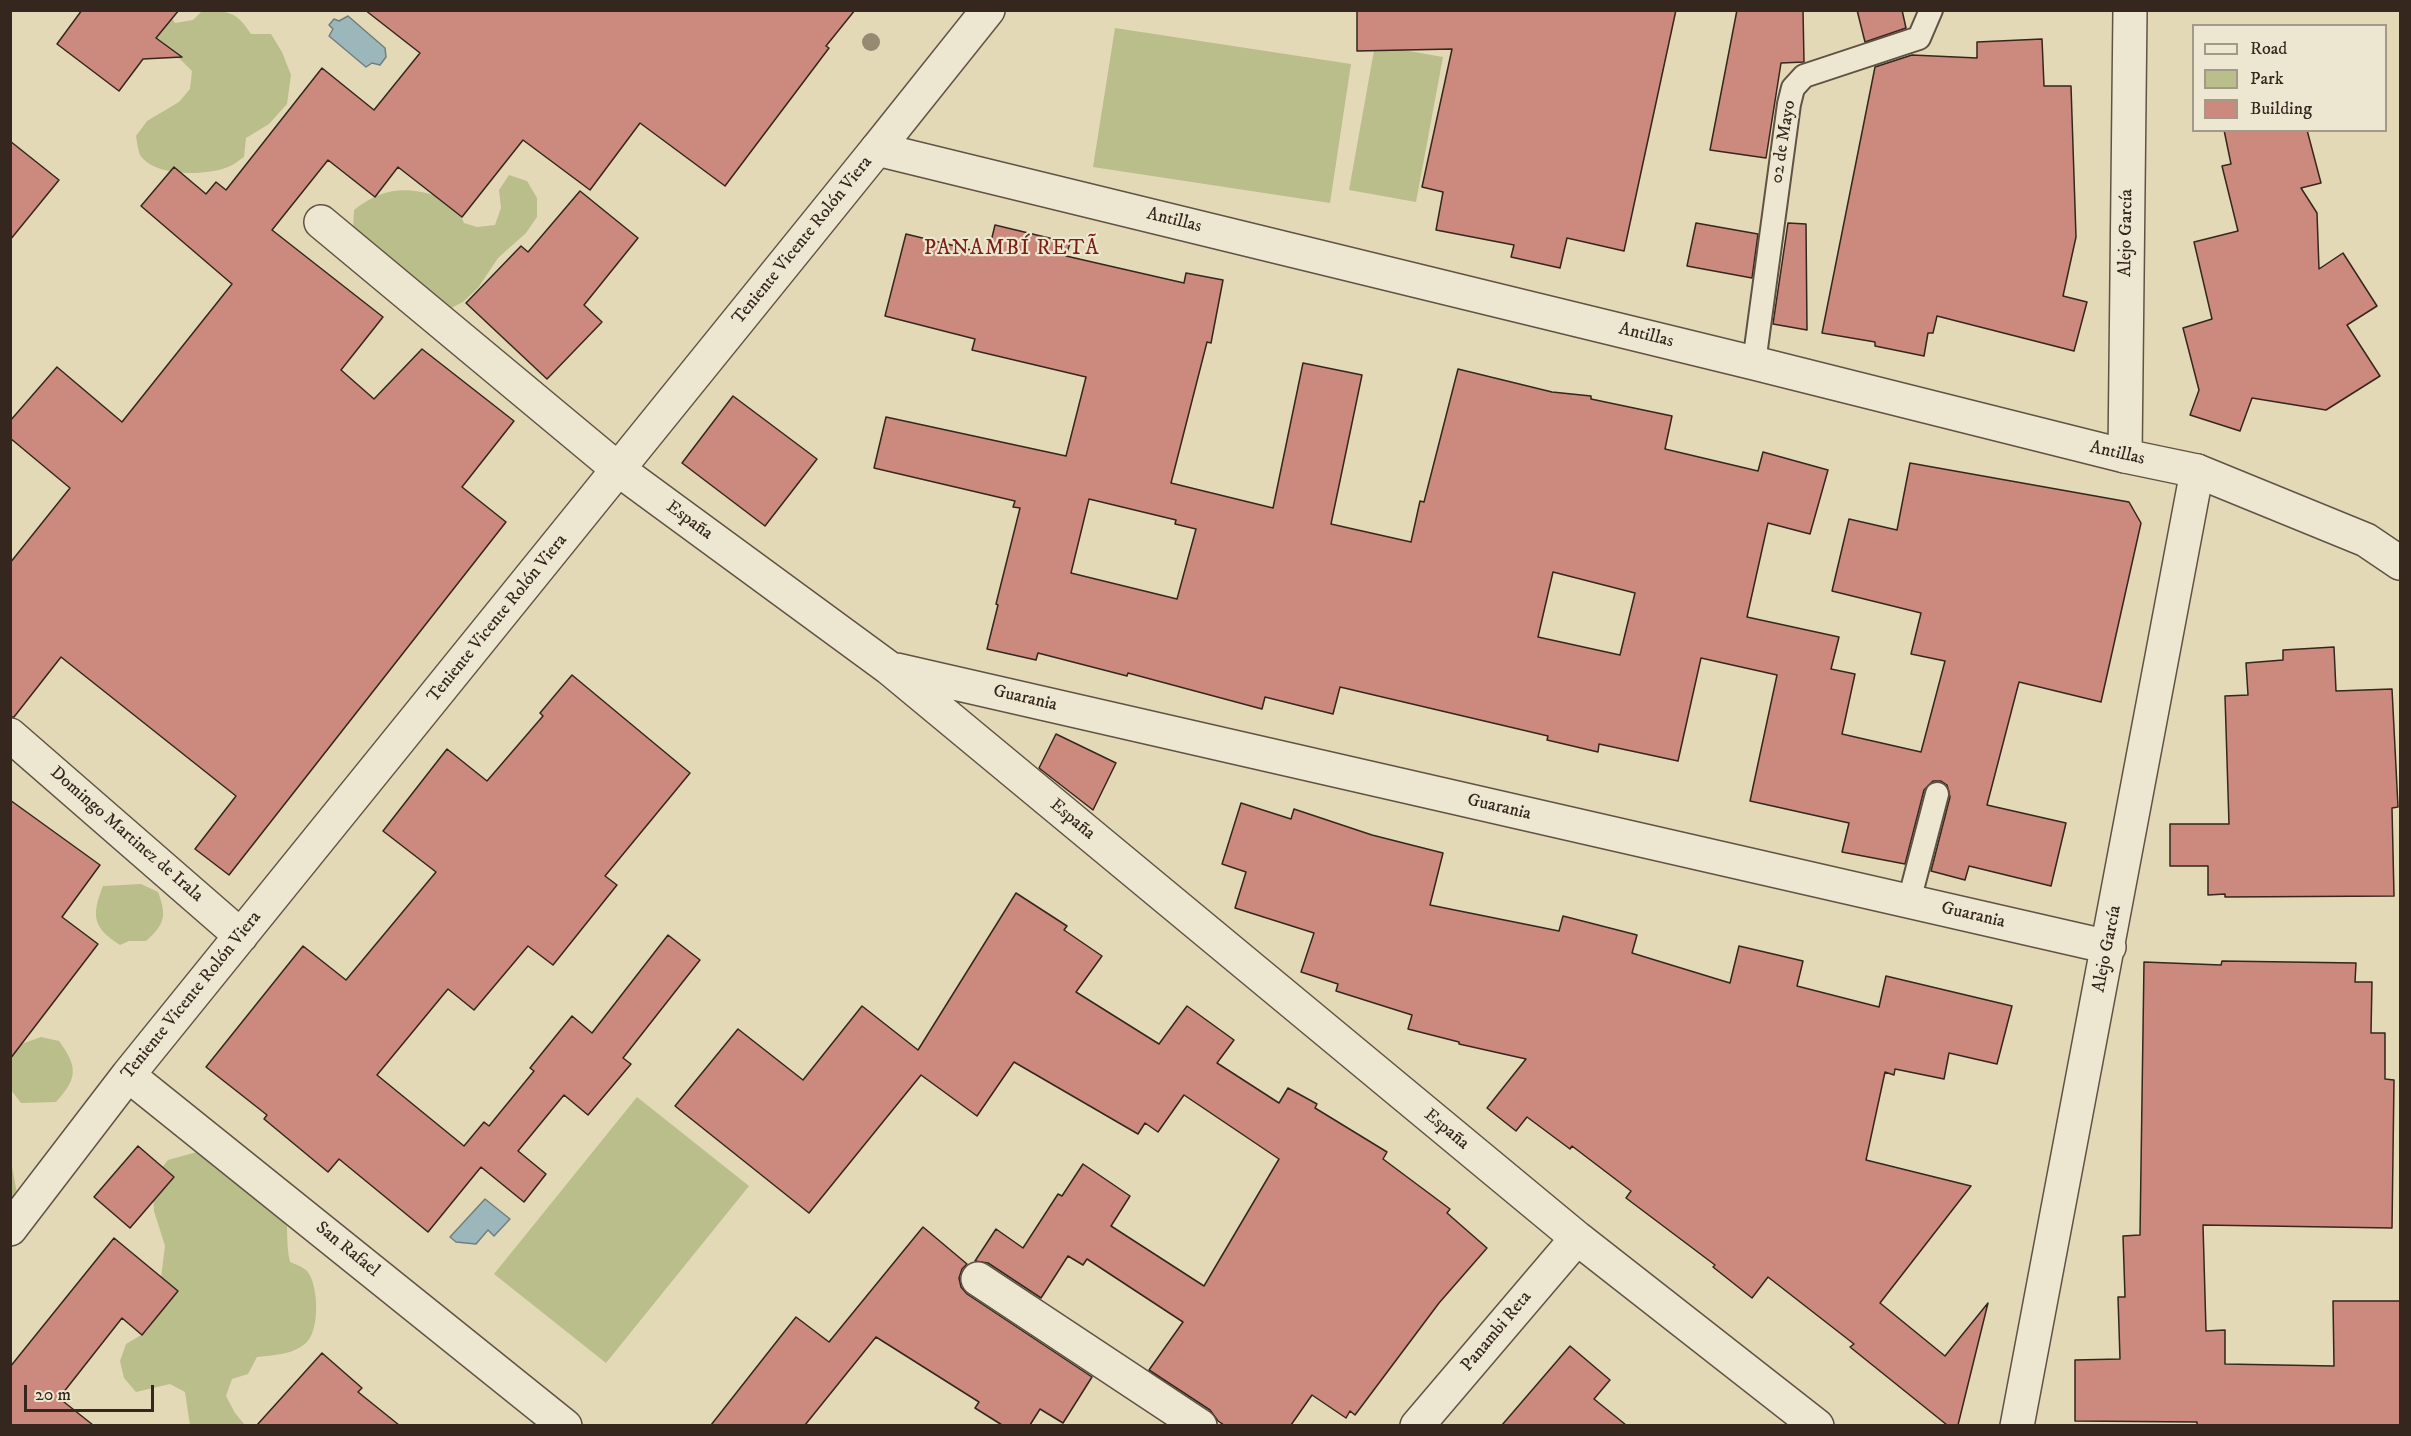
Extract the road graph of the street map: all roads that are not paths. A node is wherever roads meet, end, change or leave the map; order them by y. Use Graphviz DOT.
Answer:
graph roads {
  1 [pos="988,10"];
  2 [pos="1931,10"];
  3 [pos="2130,10"];
  4 [pos="877,149"];
  5 [pos="321,222"];
  6 [pos="1754,363"];
  7 [pos="2125,456"];
  8 [pos="619,470"];
  9 [pos="2197,471"];
  10 [pos="2400,563"];
  11 [pos="889,668"];
  12 [pos="10,735"];
  13 [pos="1937,794"];
  14 [pos="1909,902"];
  15 [pos="241,936"];
  16 [pos="2109,947"];
  17 [pos="128,1075"];
  18 [pos="10,1229"];
  19 [pos="1577,1238"];
  20 [pos="978,1279"];
  21 [pos="565,1425"];
  22 [pos="1200,1425"];
  23 [pos="1417,1425"];
  24 [pos="1817,1425"];
  25 [pos="2017,1425"];
  1 -- 4 [label="street, Teniente Vicente Rolón Viera"];
  2 -- 6 [label="lane, 02 de Mayo"];
  3 -- 7 [label="street, Alejo García"];
  4 -- 6 [label="street, Antillas"];
  4 -- 8 [label="street, Teniente Vicente Rolón Viera"];
  5 -- 8 [label="street, España"];
  6 -- 7 [label="street, Antillas"];
  7 -- 9 [label="street, Antillas"];
  8 -- 11 [label="street, España"];
  8 -- 15 [label="street, Teniente Vicente Rolón Viera"];
  9 -- 10 [label="street, Antillas"];
  9 -- 16 [label="street, Alejo García"];
  11 -- 14 [label="street, Guarania"];
  11 -- 19 [label="street, España"];
  12 -- 15 [label="street, Domingo Martinez de Irala"];
  13 -- 14 [label="lane"];
  14 -- 16 [label="street, Guarania"];
  15 -- 17 [label="street, Teniente Vicente Rolón Viera"];
  16 -- 25 [label="street, Alejo García"];
  17 -- 18 [label="street, Teniente Vicente Rolón Viera"];
  17 -- 21 [label="street, San Rafael"];
  19 -- 23 [label="street, Panambi Reta"];
  19 -- 24 [label="street, España"];
  20 -- 22 [label="street"];
}
